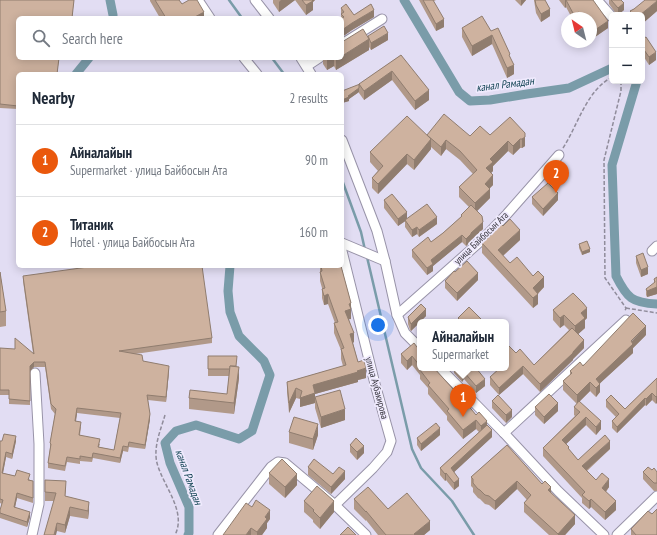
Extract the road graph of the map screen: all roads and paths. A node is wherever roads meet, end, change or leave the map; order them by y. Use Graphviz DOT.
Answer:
graph roads {
  1 [pos="198,0"];
  2 [pos="255,0"];
  3 [pos="597,0"];
  4 [pos="609,14"];
  5 [pos="209,16"];
  6 [pos="267,16"];
  7 [pos="382,19"];
  8 [pos="344,43"];
  9 [pos="246,60"];
  10 [pos="302,60"];
  11 [pos="317,60"];
  12 [pos="309,70"];
  13 [pos="255,72"];
  14 [pos="609,78"];
  15 [pos="621,84"];
  16 [pos="344,145"];
  17 [pos="559,155"];
  18 [pos="344,244"];
  19 [pos="344,259"];
  20 [pos="385,261"];
  21 [pos="657,313"];
  22 [pos="397,315"];
  23 [pos="626,320"];
  24 [pos="417,345"];
  25 [pos="443,371"];
  26 [pos="35,373"];
  27 [pos="165,415"];
  28 [pos="504,433"];
  29 [pos="657,496"];
  30 [pos="335,505"];
  31 [pos="32,535"];
  32 [pos="175,535"];
  33 [pos="218,535"];
  34 [pos="366,535"];
  35 [pos="604,535"];
  36 [pos="617,535"];
  1 -- 5 [label="street"];
  2 -- 6 [label="street"];
  3 -- 4 [label="street"];
  7 -- 8 [label="street"];
  9 -- 13 [label="street"];
  10 -- 12 [label="street"];
  11 -- 12 [label="street"];
  14 -- 17 [label="path"];
  15 -- 21 [label="path"];
  16 -- 20 [label="street"];
  17 -- 22 [label="street, улица Байбосын Ата"];
  18 -- 20 [label="street"];
  19 -- 30 [label="street, улица Аубакирова"];
  20 -- 22 [label="street"];
  22 -- 24 [label="street"];
  23 -- 28 [label="street"];
  25 -- 28 [label="street"];
  26 -- 31 [label="street"];
  27 -- 32 [label="path"];
  28 -- 35 [label="street"];
  29 -- 36 [label="street"];
  30 -- 33 [label="street"];
  30 -- 34 [label="street"];
}
